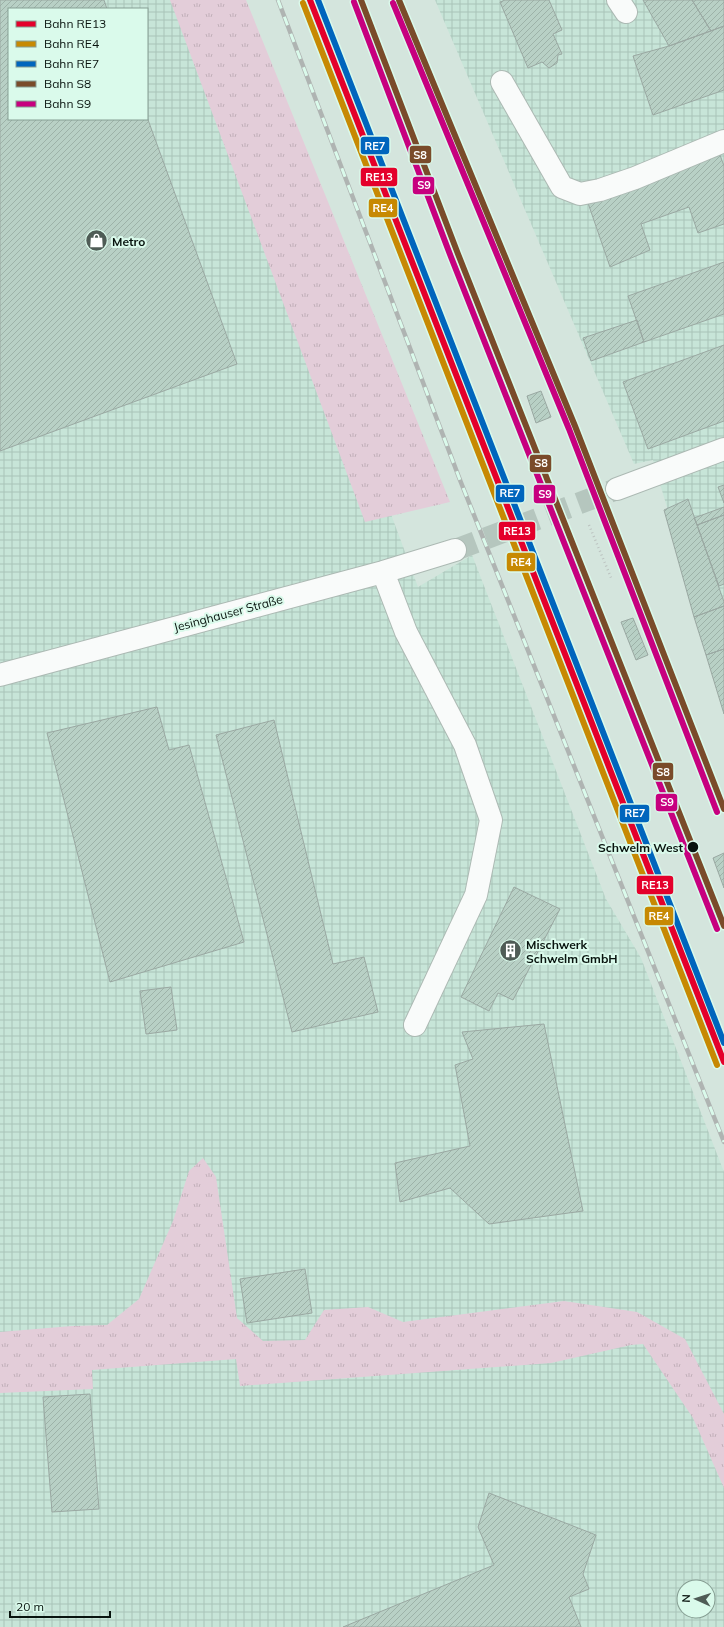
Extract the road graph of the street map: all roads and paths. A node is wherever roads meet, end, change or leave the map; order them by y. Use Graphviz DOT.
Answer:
graph roads {
  1 [pos="502,82"];
  2 [pos="724,141"];
  3 [pos="724,449"];
  4 [pos="617,489"];
  5 [pos="589,524"];
  6 [pos="455,550"];
  7 [pos="383,572"];
  8 [pos="612,580"];
  9 [pos="0,675"];
  10 [pos="415,1025"];
  1 -- 2 [label="street"];
  3 -- 4 [label="street"];
  5 -- 8 [label="path"];
  6 -- 7 [label="street, Jesinghauser Straße"];
  7 -- 9 [label="street, Jesinghauser Straße"];
  7 -- 10 [label="street"];
}
